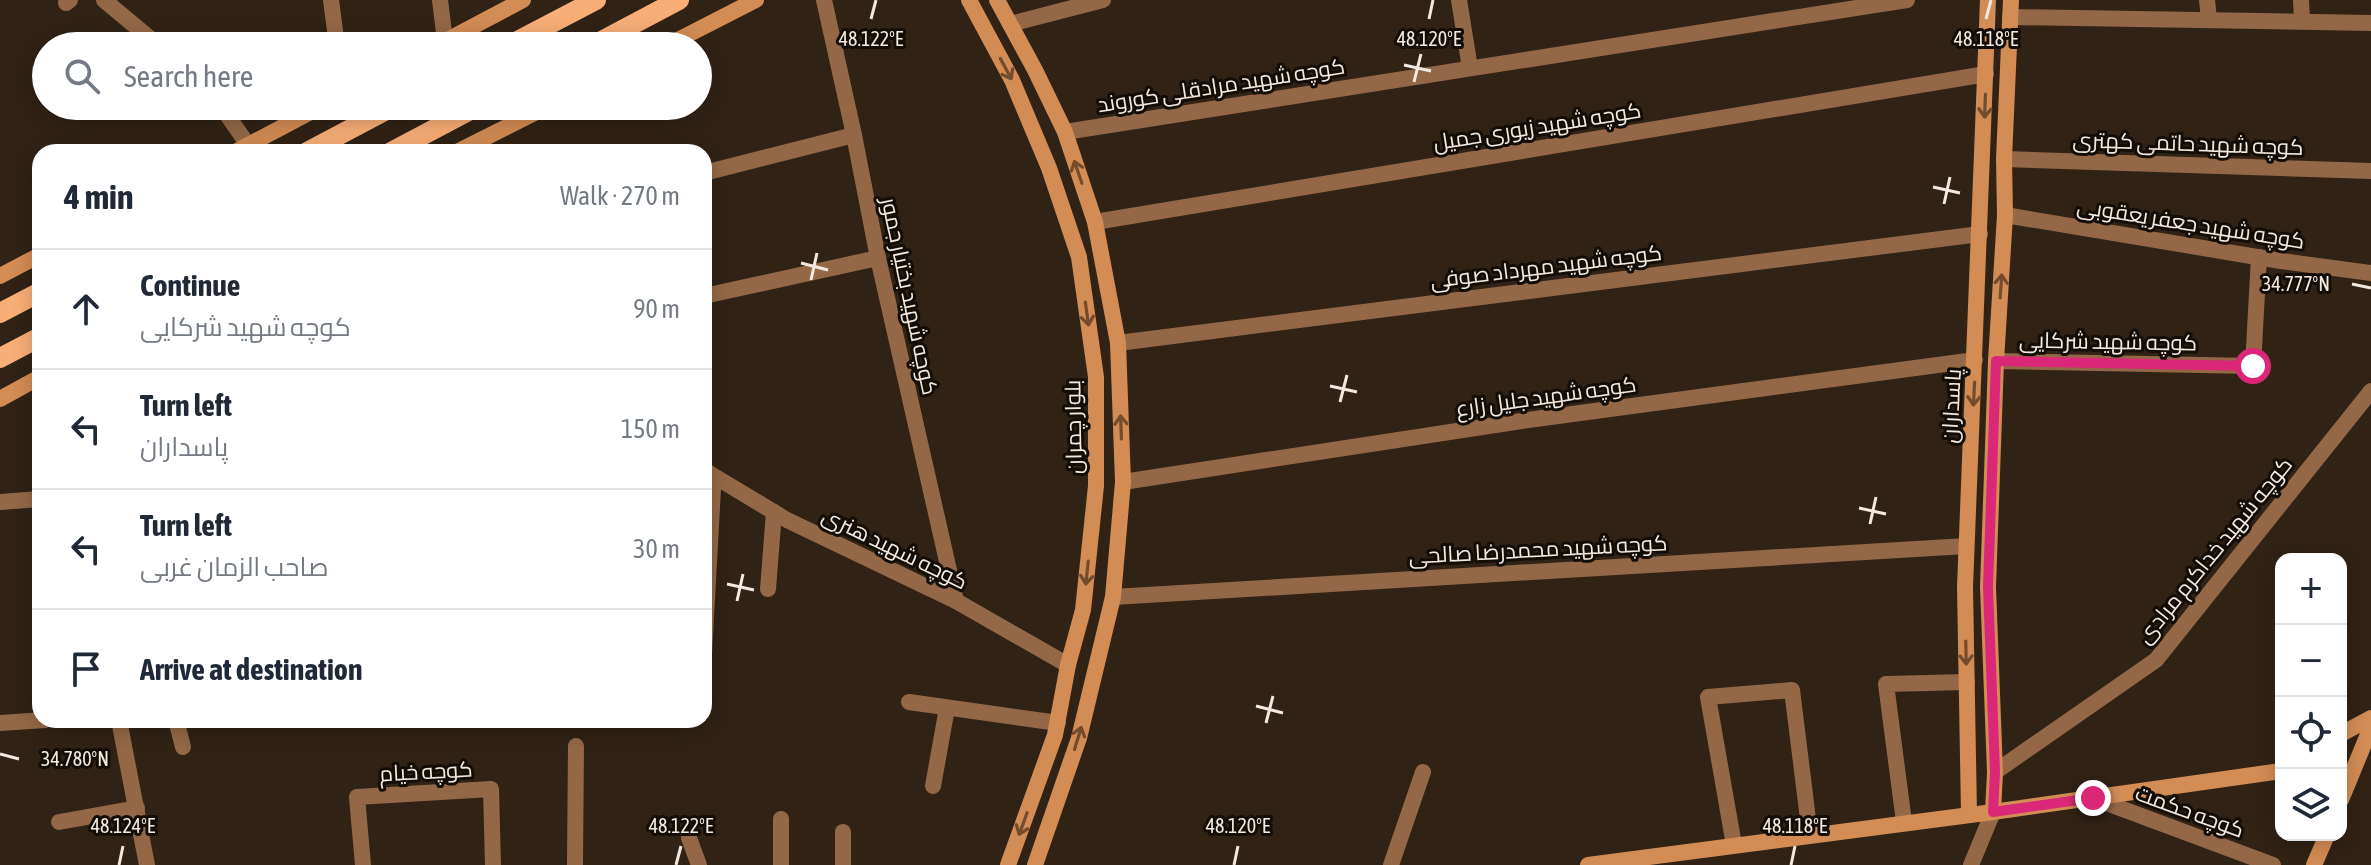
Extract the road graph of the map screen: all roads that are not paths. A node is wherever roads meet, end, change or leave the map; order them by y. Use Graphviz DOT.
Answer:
graph roads {
  1 [pos="104,0"];
  2 [pos="331,0"];
  3 [pos="440,0"];
  4 [pos="523,0"];
  5 [pos="596,0"];
  6 [pos="679,0"];
  7 [pos="756,0"];
  8 [pos="824,0"];
  9 [pos="969,0"];
  10 [pos="997,0"];
  11 [pos="1103,0"];
  12 [pos="1459,0"];
  13 [pos="1907,0"];
  14 [pos="1988,0"];
  15 [pos="2207,0"];
  16 [pos="2301,0"];
  17 [pos="2010,9"];
  18 [pos="2209,19"];
  19 [pos="2302,20"];
  20 [pos="2371,23"];
  21 [pos="1010,24"];
  22 [pos="140,32"];
  23 [pos="335,32"];
  24 [pos="440,32"];
  25 [pos="461,32"];
  26 [pos="535,32"];
  27 [pos="618,32"];
  28 [pos="693,32"];
  29 [pos="1470,68"];
  30 [pos="1986,74"];
  31 [pos="228,120"];
  32 [pos="296,120"];
  33 [pos="368,120"];
  34 [pos="452,120"];
  35 [pos="520,120"];
  36 [pos="1065,132"];
  37 [pos="854,135"];
  38 [pos="240,144"];
  39 [pos="251,144"];
  40 [pos="322,144"];
  41 [pos="406,144"];
  42 [pos="473,144"];
  43 [pos="2004,159"];
  44 [pos="712,171"];
  45 [pos="2371,171"];
  46 [pos="2005,215"];
  47 [pos="1095,222"];
  48 [pos="1980,234"];
  49 [pos="2259,257"];
  50 [pos="878,258"];
  51 [pos="32,259"];
  52 [pos="2371,273"];
  53 [pos="0,276"];
  54 [pos="712,294"];
  55 [pos="32,296"];
  56 [pos="0,313"];
  57 [pos="32,341"];
  58 [pos="1118,343"];
  59 [pos="0,358"];
  60 [pos="1975,360"];
  61 [pos="1996,361"];
  62 [pos="32,381"];
  63 [pos="2371,391"];
  64 [pos="0,399"];
  65 [pos="712,475"];
  66 [pos="1123,482"];
  67 [pos="712,486"];
  68 [pos="32,500"];
  69 [pos="0,502"];
  70 [pos="712,507"];
  71 [pos="774,512"];
  72 [pos="1966,546"];
  73 [pos="768,589"];
  74 [pos="1113,597"];
  75 [pos="956,601"];
  76 [pos="1068,665"];
  77 [pos="1967,682"];
  78 [pos="909,702"];
  79 [pos="947,708"];
  80 [pos="2371,718"];
  81 [pos="32,721"];
  82 [pos="0,723"];
  83 [pos="1058,723"];
  84 [pos="2371,727"];
  85 [pos="121,728"];
  86 [pos="178,728"];
  87 [pos="2347,731"];
  88 [pos="576,746"];
  89 [pos="183,747"];
  90 [pos="1423,772"];
  91 [pos="1995,772"];
  92 [pos="2275,772"];
  93 [pos="2347,785"];
  94 [pos="933,786"];
  95 [pos="2093,798"];
  96 [pos="137,808"];
  97 [pos="1993,812"];
  98 [pos="1969,814"];
  99 [pos="781,819"];
  100 [pos="59,822"];
  101 [pos="1904,822"];
  102 [pos="843,832"];
  103 [pos="1810,835"];
  104 [pos="689,838"];
  105 [pos="2324,841"];
  106 [pos="1734,845"];
  107 [pos="1595,864"];
  108 [pos="147,865"];
  109 [pos="363,865"];
  110 [pos="493,865"];
  111 [pos="575,865"];
  112 [pos="699,865"];
  113 [pos="781,865"];
  114 [pos="843,865"];
  115 [pos="1008,865"];
  116 [pos="1035,865"];
  117 [pos="1391,865"];
  118 [pos="1971,865"];
  119 [pos="2273,865"];
  120 [pos="2314,865"];
  1 -- 22 [label="street"];
  2 -- 23 [label="street"];
  3 -- 24 [label="street"];
  4 -- 25 [label="main road"];
  5 -- 26 [label="main road"];
  6 -- 27 [label="main road"];
  7 -- 28 [label="main road"];
  8 -- 37 [label="street, کوچه شهید بختیار جمور"];
  9 -- 76 [label="main road, بلوار چمران, one-way"];
  10 -- 21 [label="main road"];
  11 -- 21 [label="street"];
  12 -- 29 [label="street"];
  13 -- 29 [label="street, کوچه شهید مرادقلی کوروند"];
  14 -- 30 [label="main road, پاسداران"];
  15 -- 18 [label="street"];
  16 -- 19 [label="street"];
  17 -- 18 [label="street"];
  17 -- 43 [label="main road, پاسداران"];
  18 -- 19 [label="street"];
  19 -- 20 [label="street"];
  21 -- 36 [label="main road"];
  29 -- 36 [label="street, کوچه شهید مرادقلی کوروند"];
  30 -- 47 [label="street, کوچه شهید زیوری جمیل"];
  30 -- 48 [label="main road, پاسداران, one-way"];
  31 -- 38 [label="street"];
  32 -- 39 [label="main road"];
  33 -- 40 [label="main road"];
  34 -- 41 [label="main road"];
  35 -- 42 [label="main road"];
  47 -- 36 [label="main road, one-way"];
  37 -- 44 [label="street"];
  37 -- 50 [label="street, کوچه شهید بختیار جمور"];
  43 -- 45 [label="street, کوچه شهید حاتمی کهتری"];
  43 -- 46 [label="main road, پاسداران"];
  46 -- 49 [label="street, کوچه شهید جعفر یعقوبی"];
  61 -- 46 [label="main road, پاسداران, one-way"];
  47 -- 58 [label="main road"];
  48 -- 58 [label="street, کوچه شهید مهرداد صوفی"];
  48 -- 60 [label="main road, پاسداران"];
  49 -- 52 [label="street, کوچه شهید جعفر یعقوبی"];
  49 -- 61 [label="street, کوچه شهید شرکایی"];
  50 -- 54 [label="street"];
  50 -- 75 [label="street, کوچه شهید بختیار جمور"];
  51 -- 53 [label="main road"];
  55 -- 56 [label="main road"];
  57 -- 59 [label="main road"];
  66 -- 58 [label="main road, one-way"];
  60 -- 66 [label="street, کوچه شهید جلیل زارع"];
  60 -- 72 [label="main road, پاسداران, one-way"];
  61 -- 91 [label="main road, پاسداران"];
  62 -- 64 [label="main road"];
  63 -- 91 [label="street, کوچه شهید خداکرم مرادی"];
  65 -- 71 [label="street, کوچه شهید هنری"];
  66 -- 74 [label="main road"];
  67 -- 70 [label="street"];
  68 -- 69 [label="street"];
  71 -- 73 [label="street"];
  71 -- 75 [label="street, کوچه شهید هنری"];
  72 -- 74 [label="street, کوچه شهید محمدرضا صالحی"];
  72 -- 77 [label="main road, پاسداران, one-way"];
  116 -- 74 [label="main road, one-way"];
  75 -- 76 [label="street, کوچه شهید هنری"];
  76 -- 83 [label="main road, بلوار چمران"];
  77 -- 98 [label="main road, پاسداران"];
  77 -- 101 [label="street"];
  78 -- 79 [label="street"];
  79 -- 83 [label="street"];
  79 -- 94 [label="street"];
  80 -- 87 [label="main road"];
  81 -- 82 [label="street"];
  83 -- 115 [label="main road, بلوار چمران, one-way"];
  84 -- 93 [label="main road"];
  85 -- 96 [label="street"];
  86 -- 89 [label="street"];
  88 -- 111 [label="street"];
  90 -- 117 [label="street"];
  91 -- 97 [label="main road, پاسداران"];
  92 -- 95 [label="main road"];
  95 -- 97 [label="main road"];
  95 -- 119 [label="street, کوچه حکمت"];
  96 -- 100 [label="street"];
  96 -- 108 [label="street"];
  97 -- 98 [label="main road"];
  97 -- 118 [label="street"];
  98 -- 101 [label="main road"];
  99 -- 113 [label="street"];
  101 -- 103 [label="main road"];
  102 -- 114 [label="street"];
  103 -- 106 [label="main road"];
  103 -- 106 [label="street"];
  104 -- 112 [label="street"];
  105 -- 120 [label="main road"];
  106 -- 107 [label="main road"];
  109 -- 110 [label="street, کوچه خیام"];
}
